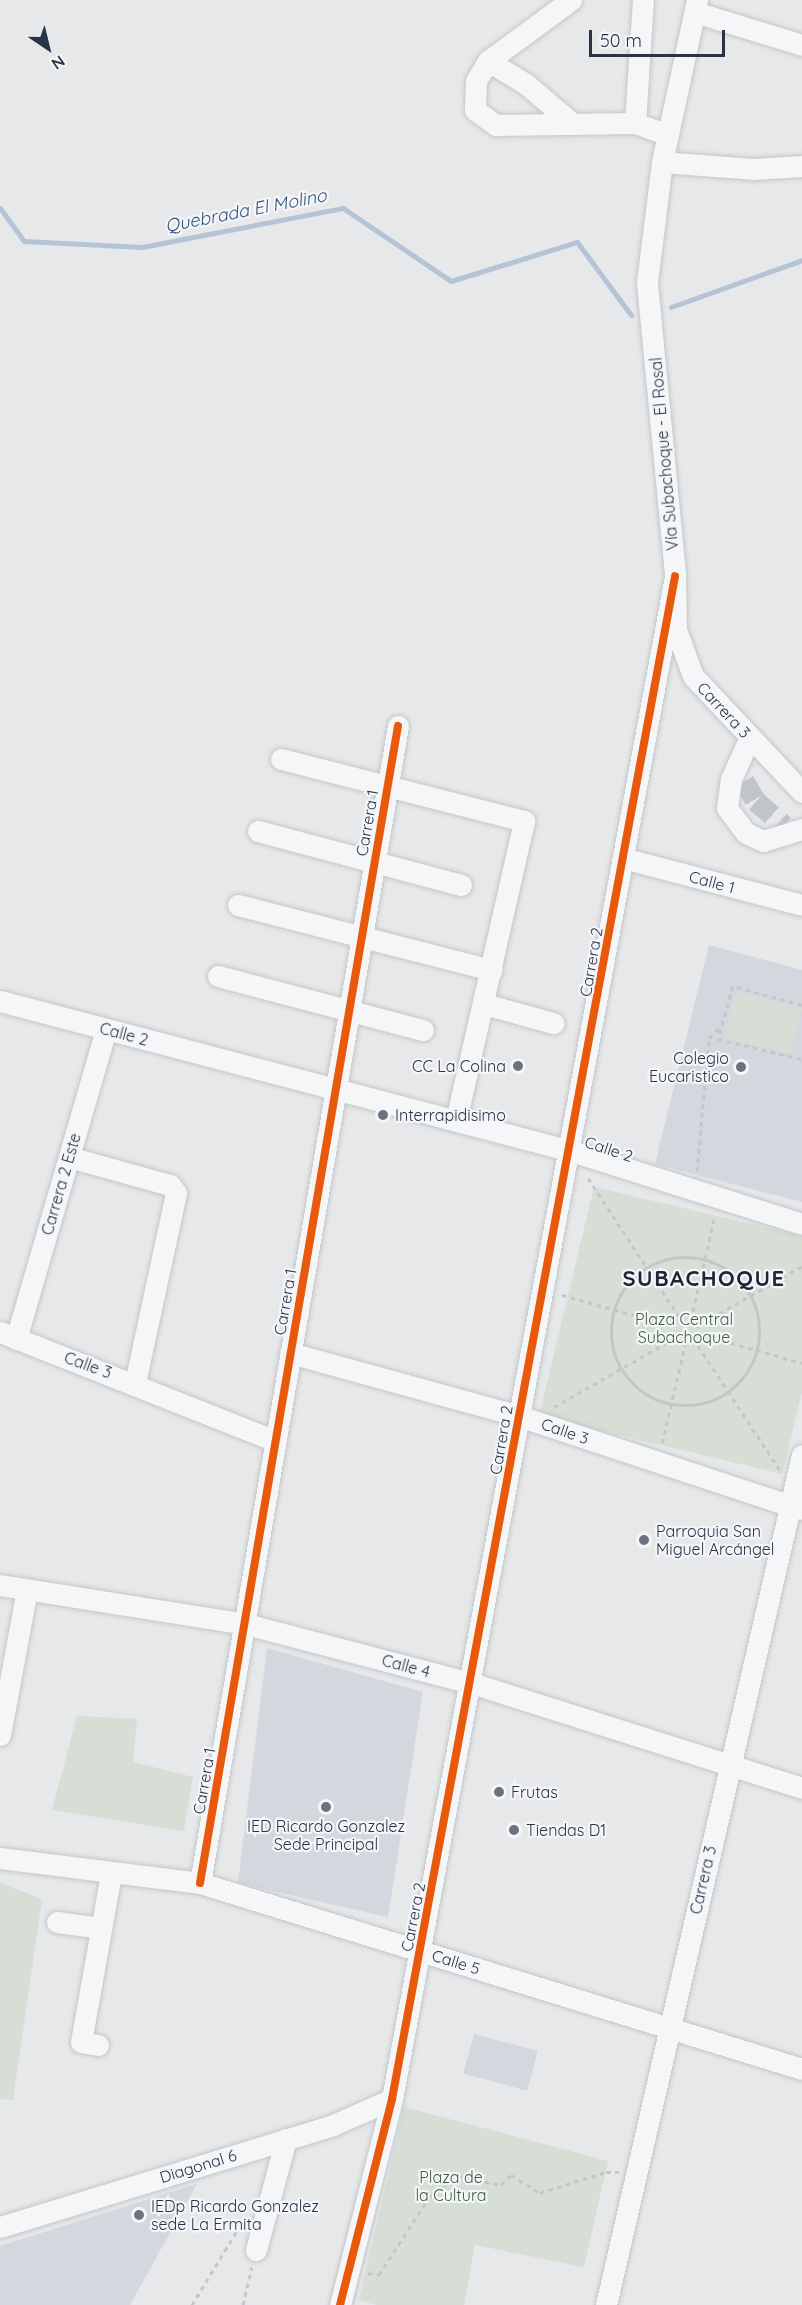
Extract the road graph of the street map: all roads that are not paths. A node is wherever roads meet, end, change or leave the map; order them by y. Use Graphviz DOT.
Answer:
graph roads {
  1 [pos="571,0"];
  2 [pos="643,0"];
  3 [pos="696,6"];
  4 [pos="802,45"];
  5 [pos="488,61"];
  6 [pos="635,123"];
  7 [pos="573,124"];
  8 [pos="668,135"];
  9 [pos="662,162"];
  10 [pos="802,166"];
  11 [pos="675,576"];
  12 [pos="658,671"];
  13 [pos="693,676"];
  14 [pos="398,726"];
  15 [pos="750,737"];
  16 [pos="281,759"];
  17 [pos="387,784"];
  18 [pos="802,792"];
  19 [pos="793,828"];
  20 [pos="258,831"];
  21 [pos="623,858"];
  22 [pos="374,861"];
  23 [pos="461,885"];
  24 [pos="238,905"];
  25 [pos="802,905"];
  26 [pos="361,938"];
  27 [pos="492,970"];
  28 [pos="218,976"];
  29 [pos="0,1001"];
  30 [pos="484,1004"];
  31 [pos="348,1013"];
  32 [pos="553,1023"];
  33 [pos="106,1029"];
  34 [pos="423,1030"];
  35 [pos="335,1091"];
  36 [pos="456,1120"];
  37 [pos="571,1151"];
  38 [pos="69,1157"];
  39 [pos="802,1224"];
  40 [pos="8,1335"];
  41 [pos="290,1353"];
  42 [pos="135,1383"];
  43 [pos="526,1418"];
  44 [pos="275,1441"];
  45 [pos="802,1455"];
  46 [pos="795,1503"];
  47 [pos="0,1585"];
  48 [pos="27,1589"];
  49 [pos="246,1624"];
  50 [pos="471,1683"];
  51 [pos="0,1735"];
  52 [pos="730,1765"];
  53 [pos="802,1788"];
  54 [pos="0,1858"];
  55 [pos="111,1873"];
  56 [pos="200,1883"];
  57 [pos="57,1922"];
  58 [pos="101,1928"];
  59 [pos="420,1951"];
  60 [pos="669,2028"];
  61 [pos="98,2045"];
  62 [pos="802,2069"];
  63 [pos="392,2099"];
  64 [pos="286,2139"];
  65 [pos="0,2227"];
  66 [pos="256,2250"];
  67 [pos="340,2305"];
  68 [pos="606,2305"];
  1 -- 5 [label="street"];
  2 -- 6 [label="street"];
  3 -- 4 [label="street"];
  3 -- 8 [label="street"];
  5 -- 7 [label="street"];
  5 -- 7 [label="street"];
  6 -- 7 [label="street"];
  6 -- 8 [label="street"];
  8 -- 9 [label="street"];
  9 -- 10 [label="street"];
  9 -- 11 [label="street, Vía Subachoque - El Rosal"];
  11 -- 12 [label="street, Carrera 2"];
  11 -- 13 [label="street, Carrera 3"];
  12 -- 13 [label="street"];
  12 -- 21 [label="street, Carrera 2"];
  13 -- 15 [label="street, Carrera 3"];
  14 -- 17 [label="street, Carrera 1"];
  15 -- 18 [label="street, Carrera 3"];
  15 -- 19 [label="street"];
  16 -- 17 [label="street"];
  17 -- 22 [label="street, Carrera 1"];
  17 -- 27 [label="street"];
  20 -- 22 [label="street"];
  21 -- 25 [label="street, Calle 1"];
  21 -- 37 [label="street, Carrera 2"];
  22 -- 23 [label="street"];
  22 -- 26 [label="street, Carrera 1"];
  24 -- 26 [label="street"];
  26 -- 27 [label="street"];
  26 -- 31 [label="street, Carrera 1"];
  27 -- 30 [label="street"];
  28 -- 31 [label="street"];
  29 -- 33 [label="street, Calle 2"];
  30 -- 32 [label="street"];
  30 -- 36 [label="street"];
  31 -- 34 [label="street"];
  31 -- 35 [label="street, Carrera 1"];
  33 -- 35 [label="street, Calle 2"];
  33 -- 38 [label="street, Carrera 2 Este"];
  35 -- 36 [label="street, Calle 2"];
  35 -- 41 [label="street, Carrera 1"];
  36 -- 37 [label="street, Calle 2"];
  37 -- 39 [label="street, Calle 2"];
  37 -- 43 [label="street, Carrera 2"];
  38 -- 40 [label="street, Carrera 2 Este"];
  38 -- 42 [label="street"];
  40 -- 42 [label="street, Calle 3"];
  41 -- 43 [label="street, Calle 3"];
  41 -- 44 [label="street, Carrera 1"];
  42 -- 44 [label="street, Calle 3"];
  43 -- 46 [label="street, Calle 3"];
  43 -- 50 [label="street, Carrera 2"];
  44 -- 49 [label="street, Carrera 1"];
  45 -- 46 [label="street, Carrera 3"];
  46 -- 52 [label="street, Carrera 3"];
  47 -- 48 [label="street, Calle 4"];
  48 -- 49 [label="street, Calle 4"];
  48 -- 51 [label="street"];
  49 -- 50 [label="street, Calle 4"];
  49 -- 56 [label="street, Carrera 1"];
  50 -- 52 [label="street, Calle 4"];
  50 -- 59 [label="street, Carrera 2"];
  52 -- 53 [label="street, Calle 4"];
  52 -- 60 [label="street, Carrera 3"];
  54 -- 55 [label="street, Calle 5"];
  55 -- 56 [label="street, Calle 5"];
  55 -- 58 [label="street"];
  56 -- 59 [label="street, Calle 5"];
  57 -- 58 [label="street"];
  58 -- 61 [label="street"];
  59 -- 60 [label="street, Calle 5"];
  59 -- 63 [label="street, Carrera 2"];
  60 -- 62 [label="street, Calle 5"];
  60 -- 68 [label="street, Carrera 3"];
  63 -- 64 [label="street, Diagonal 6"];
  63 -- 67 [label="street, Carrera 2"];
  64 -- 65 [label="street, Diagonal 6"];
  64 -- 66 [label="street"];
}
